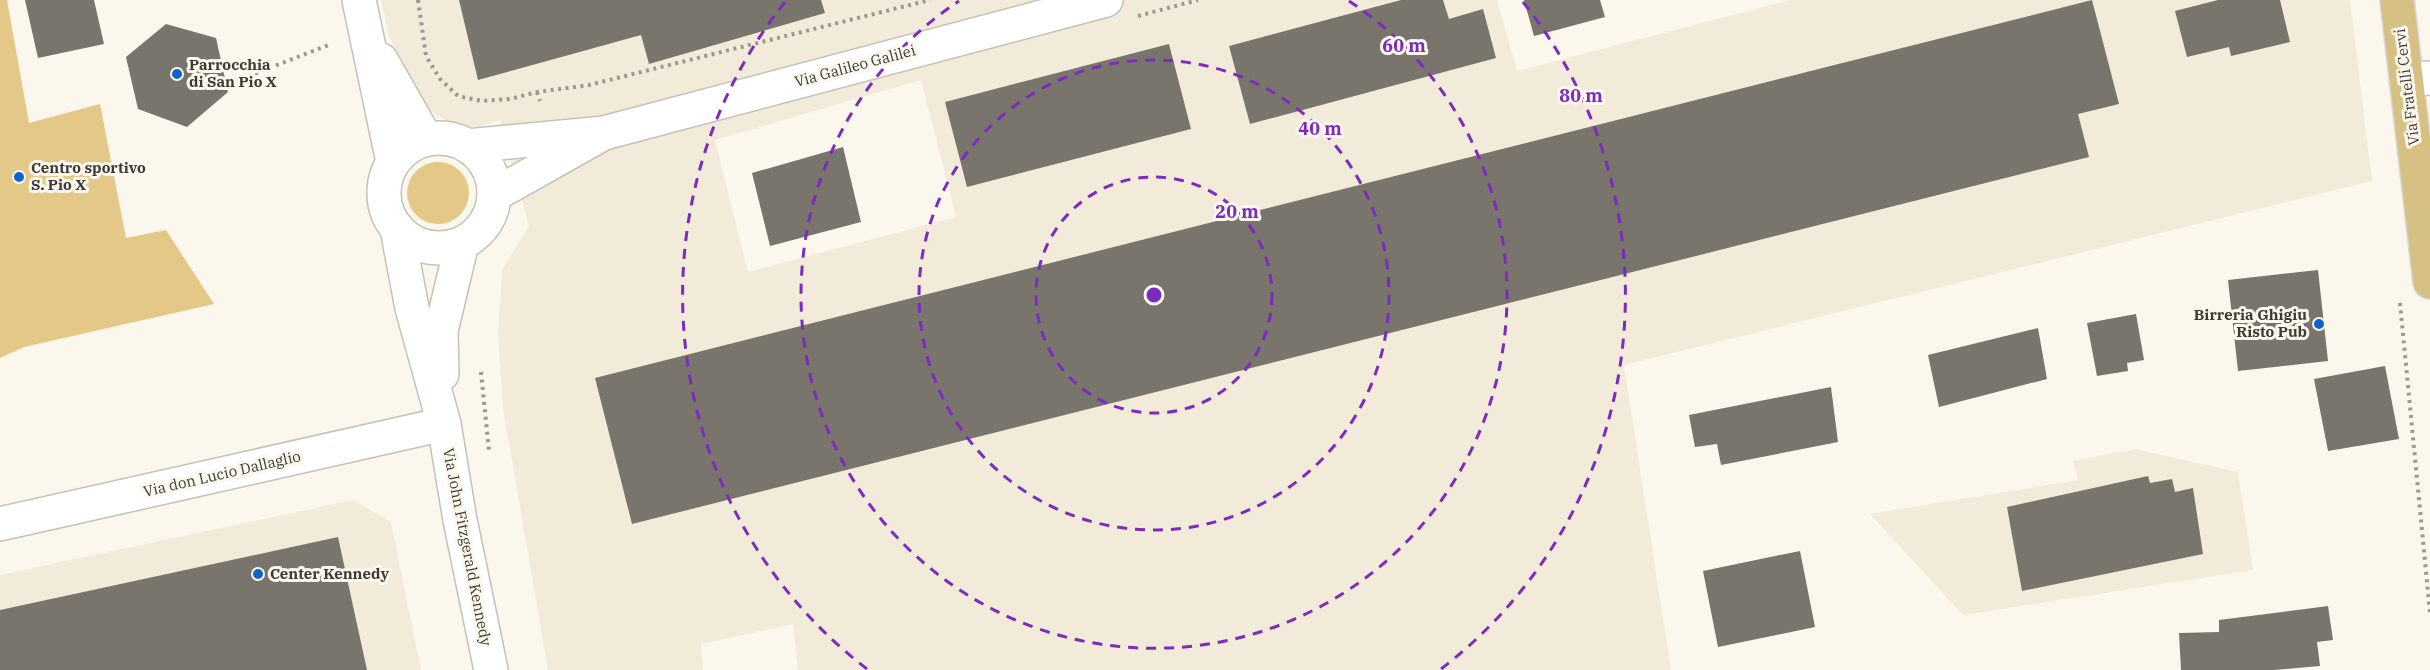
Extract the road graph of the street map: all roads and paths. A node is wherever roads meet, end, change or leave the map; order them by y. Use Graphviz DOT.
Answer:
graph roads {
  1 [pos="418,0"];
  2 [pos="930,0"];
  3 [pos="1106,0"];
  4 [pos="2397,0"];
  5 [pos="362,16"];
  6 [pos="241,79"];
  7 [pos="2418,79"];
  8 [pos="537,92"];
  9 [pos="604,133"];
  10 [pos="550,138"];
  11 [pos="426,139"];
  12 [pos="467,146"];
  13 [pos="393,162"];
  14 [pos="494,195"];
  15 [pos="397,229"];
  16 [pos="462,243"];
  17 [pos="2430,282"];
  18 [pos="481,370"];
  19 [pos="444,424"];
  20 [pos="490,459"];
  21 [pos="0,524"];
  22 [pos="491,670"];
  1 -- 8 [label="path"];
  2 -- 8 [label="path"];
  3 -- 9 [label="street, Via Galileo Galilei"];
  4 -- 7 [label="main road, Via Fratelli Cervi"];
  5 -- 6 [label="path"];
  5 -- 11 [label="street"];
  5 -- 13 [label="street, Via John Fitzgerald Kennedy"];
  7 -- 17 [label="main road, Via Fratelli Cervi"];
  8 -- 10 [label="path"];
  9 -- 10 [label="street, Via Galileo Galilei"];
  9 -- 14 [label="street, Via Galileo Galilei"];
  10 -- 12 [label="street, Via Galileo Galilei"];
  11 -- 12 [label="street"];
  11 -- 13 [label="street"];
  12 -- 14 [label="street"];
  13 -- 15 [label="street, Via John Fitzgerald Kennedy"];
  14 -- 16 [label="street"];
  15 -- 16 [label="street"];
  15 -- 19 [label="street, Via John Fitzgerald Kennedy"];
  16 -- 19 [label="street, Via John Fitzgerald Kennedy"];
  18 -- 20 [label="path"];
  19 -- 21 [label="street, Via don Lucio Dallaglio"];
  19 -- 22 [label="street, Via John Fitzgerald Kennedy"];
}
